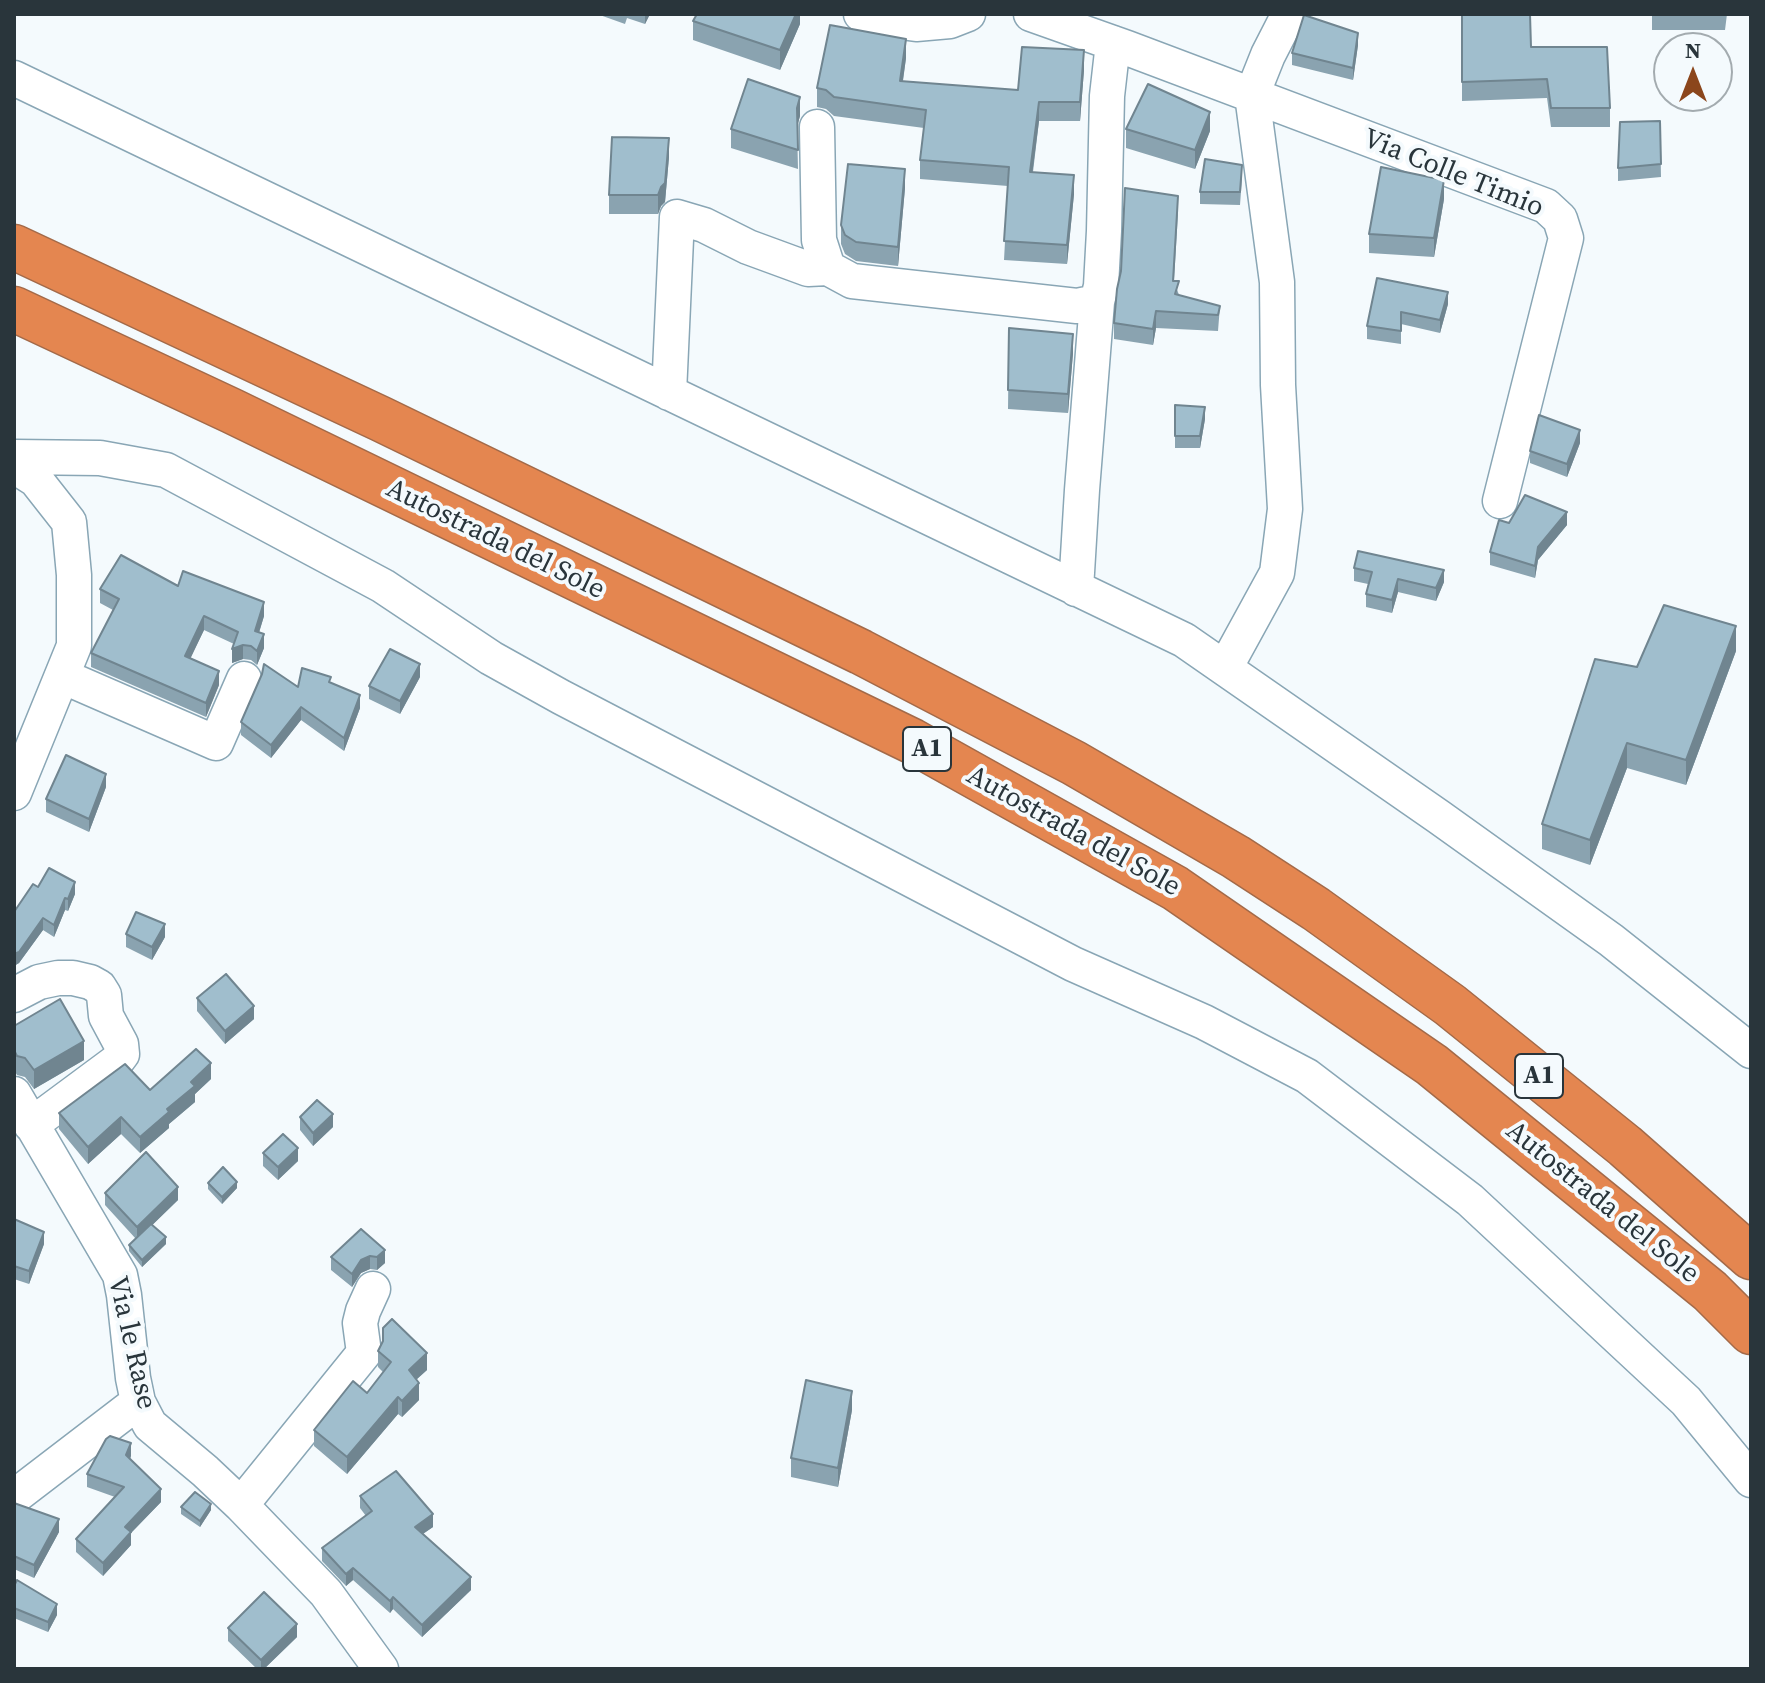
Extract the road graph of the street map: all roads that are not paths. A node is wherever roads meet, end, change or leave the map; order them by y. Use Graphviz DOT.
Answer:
graph roads {
  1 [pos="861,14"];
  2 [pos="968,14"];
  3 [pos="1031,14"];
  4 [pos="1289,14"];
  5 [pos="1113,43"];
  6 [pos="14,78"];
  7 [pos="1252,95"];
  8 [pos="817,127"];
  9 [pos="14,247"];
  10 [pos="828,268"];
  11 [pos="1097,302"];
  12 [pos="14,309"];
  13 [pos="669,393"];
  14 [pos="14,457"];
  15 [pos="14,466"];
  16 [pos="1500,501"];
  17 [pos="1076,589"];
  18 [pos="1225,668"];
  19 [pos="62,676"];
  20 [pos="244,679"];
  21 [pos="14,793"];
  22 [pos="14,995"];
  23 [pos="1751,1051"];
  24 [pos="14,1094"];
  25 [pos="31,1125"];
  26 [pos="1751,1257"];
  27 [pos="373,1289"];
  28 [pos="1751,1332"];
  29 [pos="138,1402"];
  30 [pos="1751,1480"];
  31 [pos="14,1497"];
  32 [pos="241,1505"];
  33 [pos="381,1669"];
  1 -- 2 [label="street"];
  3 -- 5 [label="street, Via Colle Timio"];
  4 -- 7 [label="street"];
  5 -- 7 [label="street, Via Colle Timio"];
  5 -- 11 [label="street"];
  6 -- 13 [label="street"];
  7 -- 16 [label="street, Via Colle Timio"];
  7 -- 18 [label="street"];
  8 -- 10 [label="street"];
  9 -- 26 [label="highway, Autostrada del Sole / A1"];
  10 -- 11 [label="street"];
  10 -- 13 [label="street"];
  11 -- 17 [label="street"];
  12 -- 28 [label="highway, Autostrada del Sole / A1"];
  13 -- 17 [label="street"];
  14 -- 30 [label="street"];
  15 -- 19 [label="street"];
  17 -- 18 [label="street"];
  18 -- 23 [label="street"];
  19 -- 20 [label="street"];
  19 -- 21 [label="street"];
  22 -- 25 [label="street"];
  24 -- 25 [label="street, Via le Rase"];
  25 -- 29 [label="street, Via le Rase"];
  27 -- 32 [label="street"];
  29 -- 31 [label="street"];
  29 -- 32 [label="street, Via le Rase"];
  32 -- 33 [label="street, Via le Rase"];
}
